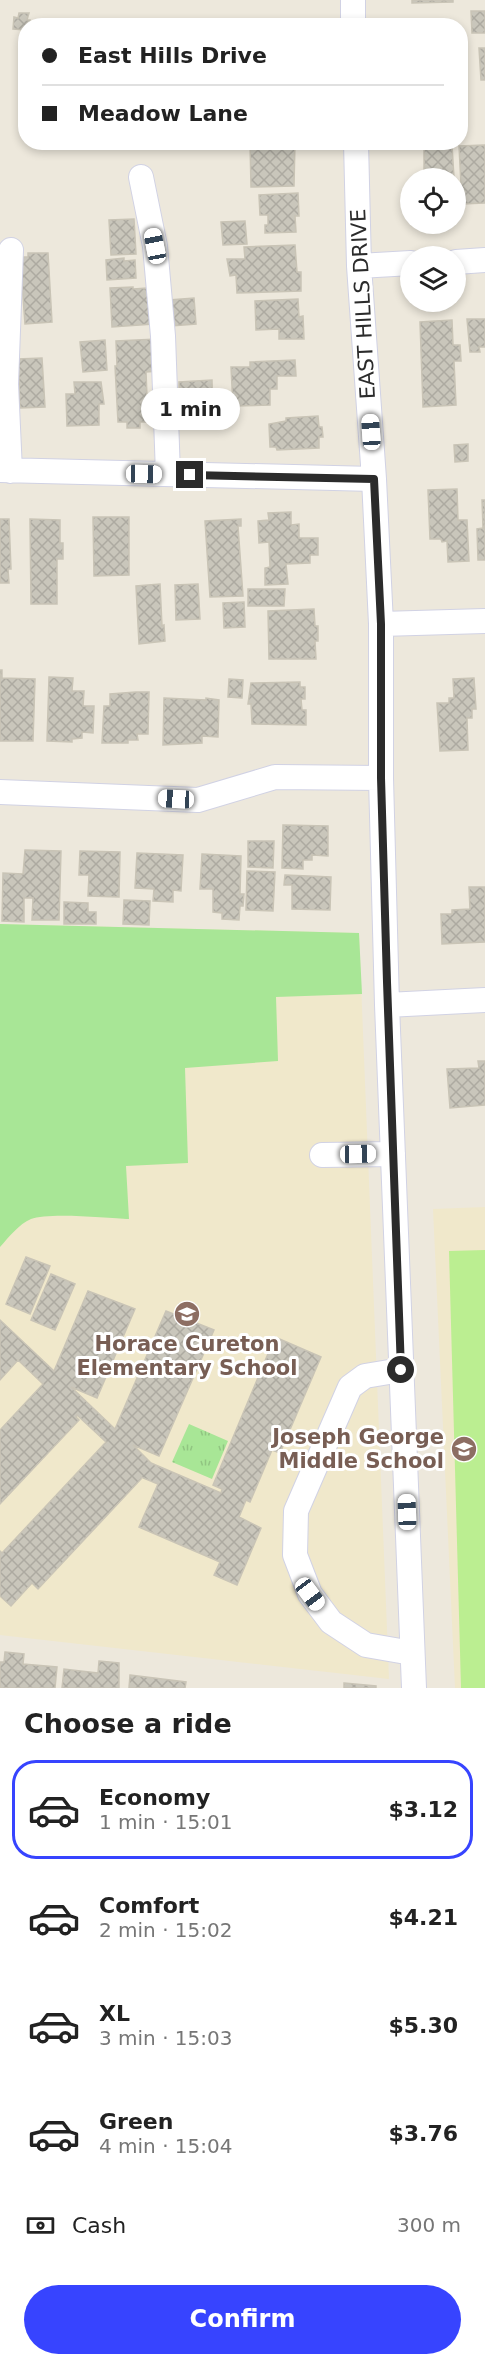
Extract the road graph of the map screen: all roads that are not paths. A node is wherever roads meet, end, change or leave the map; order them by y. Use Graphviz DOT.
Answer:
graph roads {
  1 [pos="352,0"];
  2 [pos="353,18"];
  3 [pos="356,150"];
  4 [pos="141,177"];
  5 [pos="11,250"];
  6 [pos="485,260"];
  7 [pos="466,261"];
  8 [pos="400,264"];
  9 [pos="359,266"];
  10 [pos="5,471"];
  11 [pos="168,474"];
  12 [pos="374,479"];
  13 [pos="485,621"];
  14 [pos="381,624"];
  15 [pos="381,778"];
  16 [pos="0,792"];
  17 [pos="485,1000"];
  18 [pos="387,1005"];
  19 [pos="393,1154"];
  20 [pos="322,1155"];
  21 [pos="401,1370"];
  22 [pos="412,1653"];
  23 [pos="414,1688"];
  1 -- 2 [label="street"];
  3 -- 9 [label="street, EAST HILLS DRIVE"];
  4 -- 11 [label="street"];
  5 -- 10 [label="street"];
  6 -- 7 [label="street"];
  8 -- 9 [label="street"];
  9 -- 12 [label="street, EAST HILLS DRIVE"];
  10 -- 11 [label="street"];
  11 -- 12 [label="street"];
  12 -- 14 [label="street, EAST HILLS DRIVE"];
  13 -- 14 [label="street"];
  14 -- 15 [label="street, EAST HILLS DRIVE"];
  15 -- 16 [label="street"];
  15 -- 18 [label="street, EAST HILLS DRIVE"];
  17 -- 18 [label="street"];
  18 -- 19 [label="street, EAST HILLS DRIVE"];
  19 -- 20 [label="street"];
  19 -- 21 [label="street, EAST HILLS DRIVE"];
  21 -- 22 [label="street, EAST HILLS DRIVE"];
  21 -- 22 [label="street"];
  22 -- 23 [label="street, EAST HILLS DRIVE"];
}
